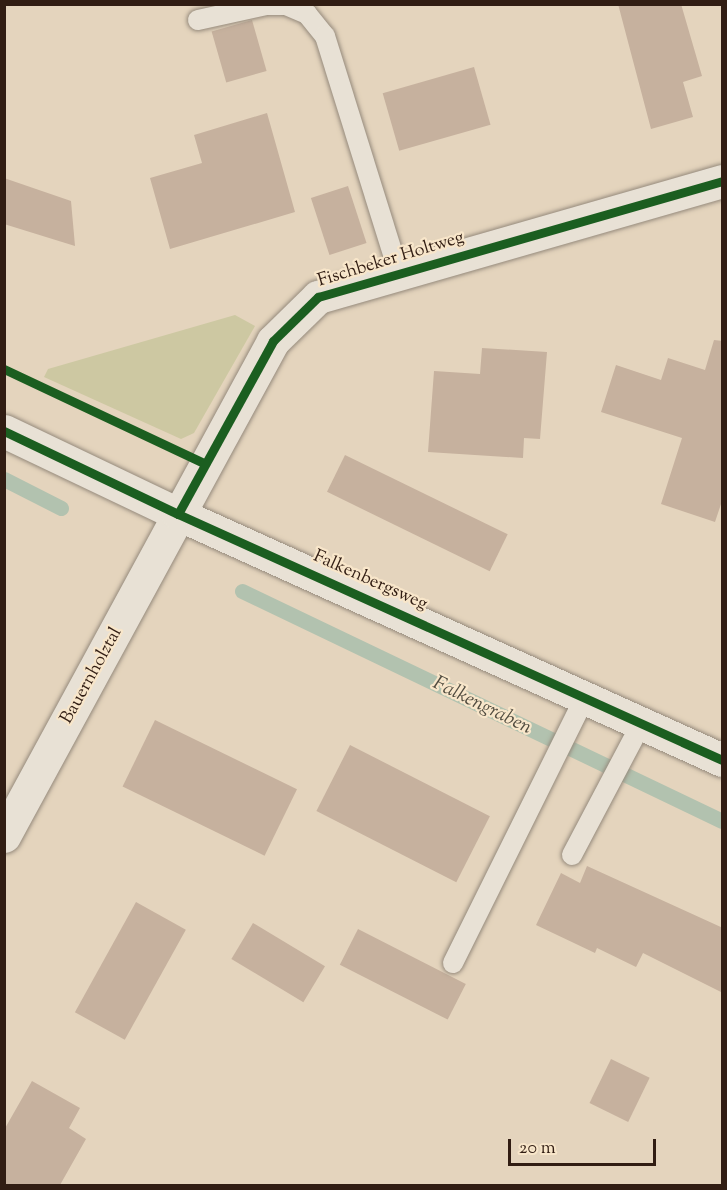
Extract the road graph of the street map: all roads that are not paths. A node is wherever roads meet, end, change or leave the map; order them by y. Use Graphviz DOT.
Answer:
graph roads {
  1 [pos="198,20"];
  2 [pos="723,182"];
  3 [pos="399,274"];
  4 [pos="4,431"];
  5 [pos="178,514"];
  6 [pos="586,695"];
  7 [pos="642,722"];
  8 [pos="723,760"];
  9 [pos="4,837"];
  10 [pos="572,855"];
  11 [pos="453,963"];
  1 -- 3 [label="lane"];
  2 -- 3 [label="street, Fischbeker Holtweg"];
  3 -- 5 [label="street, Fischbeker Holtweg"];
  4 -- 5 [label="street, Falkenbergsweg"];
  5 -- 6 [label="street, Falkenbergsweg"];
  5 -- 9 [label="street, Bauernholztal"];
  6 -- 7 [label="street, Falkenbergsweg"];
  6 -- 11 [label="lane"];
  7 -- 8 [label="street, Falkenbergsweg"];
  7 -- 10 [label="lane"];
}
